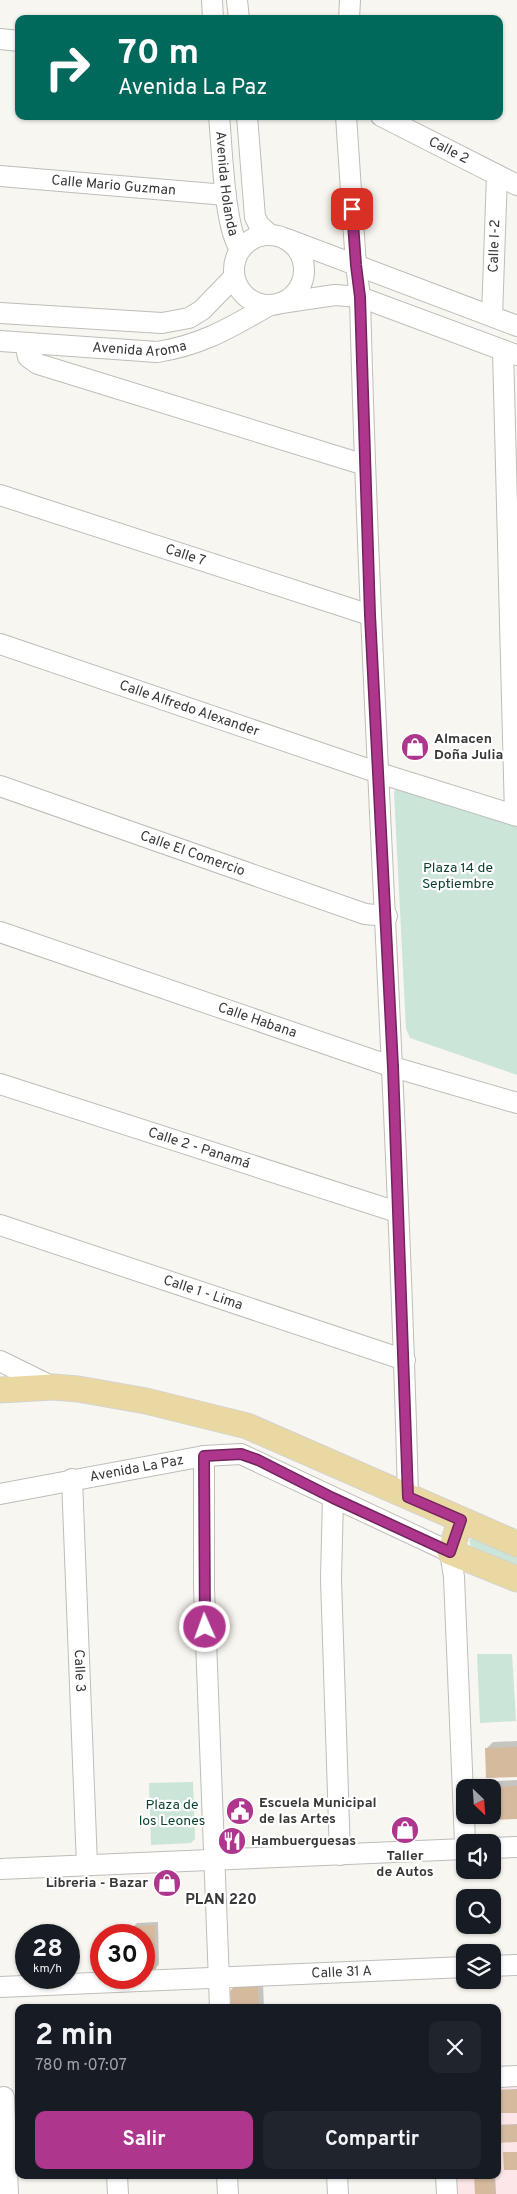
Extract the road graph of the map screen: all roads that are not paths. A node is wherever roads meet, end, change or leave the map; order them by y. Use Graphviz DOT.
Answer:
graph roads {
  1 [pos="212,0"];
  2 [pos="237,0"];
  3 [pos="350,0"];
  4 [pos="213,15"];
  5 [pos="238,15"];
  6 [pos="349,15"];
  7 [pos="0,39"];
  8 [pos="15,41"];
  9 [pos="219,120"];
  10 [pos="247,120"];
  11 [pos="346,120"];
  12 [pos="389,120"];
  13 [pos="497,175"];
  14 [pos="0,176"];
  15 [pos="517,185"];
  16 [pos="227,201"];
  17 [pos="254,205"];
  18 [pos="278,237"];
  19 [pos="240,249"];
  20 [pos="356,265"];
  21 [pos="234,277"];
  22 [pos="360,297"];
  23 [pos="276,304"];
  24 [pos="0,313"];
  25 [pos="492,316"];
  26 [pos="517,326"];
  27 [pos="0,341"];
  28 [pos="25,343"];
  29 [pos="510,352"];
  30 [pos="365,465"];
  31 [pos="0,495"];
  32 [pos="370,615"];
  33 [pos="0,644"];
  34 [pos="379,772"];
  35 [pos="0,786"];
  36 [pos="516,816"];
  37 [pos="387,916"];
  38 [pos="0,932"];
  39 [pos="393,1067"];
  40 [pos="0,1084"];
  41 [pos="517,1103"];
  42 [pos="397,1212"];
  43 [pos="0,1225"];
  44 [pos="404,1360"];
  45 [pos="0,1361"];
  46 [pos="52,1387"];
  47 [pos="0,1390"];
  48 [pos="204,1456"];
  49 [pos="72,1479"];
  50 [pos="0,1494"];
  51 [pos="408,1497"];
  52 [pos="333,1498"];
  53 [pos="461,1520"];
  54 [pos="517,1544"];
  55 [pos="450,1552"];
  56 [pos="517,1579"];
  57 [pos="465,1834"];
  58 [pos="517,1847"];
  59 [pos="501,1848"];
  60 [pos="456,1849"];
  61 [pos="340,1854"];
  62 [pos="214,1860"];
  63 [pos="87,1865"];
  64 [pos="0,1869"];
  65 [pos="517,1965"];
  66 [pos="501,1966"];
  67 [pos="456,1967"];
  68 [pos="219,1978"];
  69 [pos="0,1987"];
  70 [pos="220,2004"];
  71 [pos="517,2076"];
  72 [pos="501,2077"];
  73 [pos="8,2097"];
  74 [pos="117,2179"];
  75 [pos="227,2179"];
  76 [pos="337,2179"];
  77 [pos="446,2179"];
  78 [pos="8,2194"];
  79 [pos="118,2194"];
  80 [pos="228,2194"];
  81 [pos="338,2194"];
  82 [pos="447,2194"];
  1 -- 4 [label="street"];
  2 -- 5 [label="street"];
  3 -- 6 [label="street"];
  7 -- 8 [label="street"];
  9 -- 16 [label="street, Avenida Holanda"];
  10 -- 17 [label="street, Avenida Holanda"];
  11 -- 20 [label="street"];
  12 -- 13 [label="street, Calle 2"];
  13 -- 15 [label="street, Calle 2"];
  13 -- 25 [label="street, Calle I-2"];
  14 -- 16 [label="street, Calle Mario Guzman"];
  16 -- 17 [label="street, Calle Mario Guzman"];
  16 -- 19 [label="street, Avenida Holanda"];
  17 -- 18 [label="street, Avenida Holanda"];
  18 -- 19 [label="street"];
  18 -- 20 [label="street"];
  18 -- 23 [label="street"];
  19 -- 21 [label="street"];
  20 -- 22 [label="street"];
  20 -- 25 [label="street"];
  21 -- 23 [label="street"];
  21 -- 24 [label="street, Avenida Aroma"];
  22 -- 23 [label="street, Avenida Aroma"];
  22 -- 29 [label="street, Avenida Aroma"];
  22 -- 30 [label="street"];
  23 -- 28 [label="street, Avenida Aroma"];
  25 -- 26 [label="street"];
  27 -- 28 [label="street, Avenida Aroma"];
  28 -- 30 [label="street"];
  29 -- 36 [label="street"];
  30 -- 32 [label="street"];
  31 -- 32 [label="street, Calle 7"];
  32 -- 34 [label="street"];
  33 -- 34 [label="street, Calle Alfredo Alexander"];
  34 -- 36 [label="street, Calle Alfredo Alexander"];
  34 -- 37 [label="street"];
  35 -- 37 [label="street, Calle El Comercio"];
  37 -- 39 [label="street"];
  38 -- 39 [label="street, Calle Habana"];
  39 -- 41 [label="street, Calle Habana"];
  39 -- 42 [label="street"];
  40 -- 42 [label="street, Calle 2 - Panamá"];
  42 -- 44 [label="street"];
  43 -- 44 [label="street, Calle 1 - Lima"];
  44 -- 51 [label="street"];
  45 -- 46 [label="street"];
  46 -- 47 [label="main road"];
  46 -- 51 [label="main road"];
  48 -- 49 [label="street, Avenida La Paz"];
  48 -- 52 [label="street, Avenida La Paz"];
  48 -- 62 [label="street"];
  49 -- 50 [label="street, Avenida La Paz"];
  49 -- 63 [label="street, Calle 3"];
  51 -- 53 [label="main road"];
  52 -- 55 [label="street, Avenida La Paz"];
  52 -- 61 [label="street"];
  53 -- 54 [label="main road"];
  53 -- 55 [label="main road"];
  55 -- 56 [label="main road, Avenida La Paz"];
  55 -- 57 [label="street"];
  58 -- 59 [label="street"];
  60 -- 61 [label="street"];
  61 -- 62 [label="street"];
  62 -- 63 [label="street"];
  62 -- 68 [label="street"];
  63 -- 64 [label="street"];
  65 -- 66 [label="street"];
  67 -- 68 [label="street, Calle 31 A"];
  68 -- 69 [label="street, Calle 31 A"];
  68 -- 70 [label="street"];
  71 -- 72 [label="street"];
  73 -- 78 [label="street"];
  74 -- 79 [label="street"];
  75 -- 80 [label="street"];
  76 -- 81 [label="street"];
  77 -- 82 [label="street"];
}
